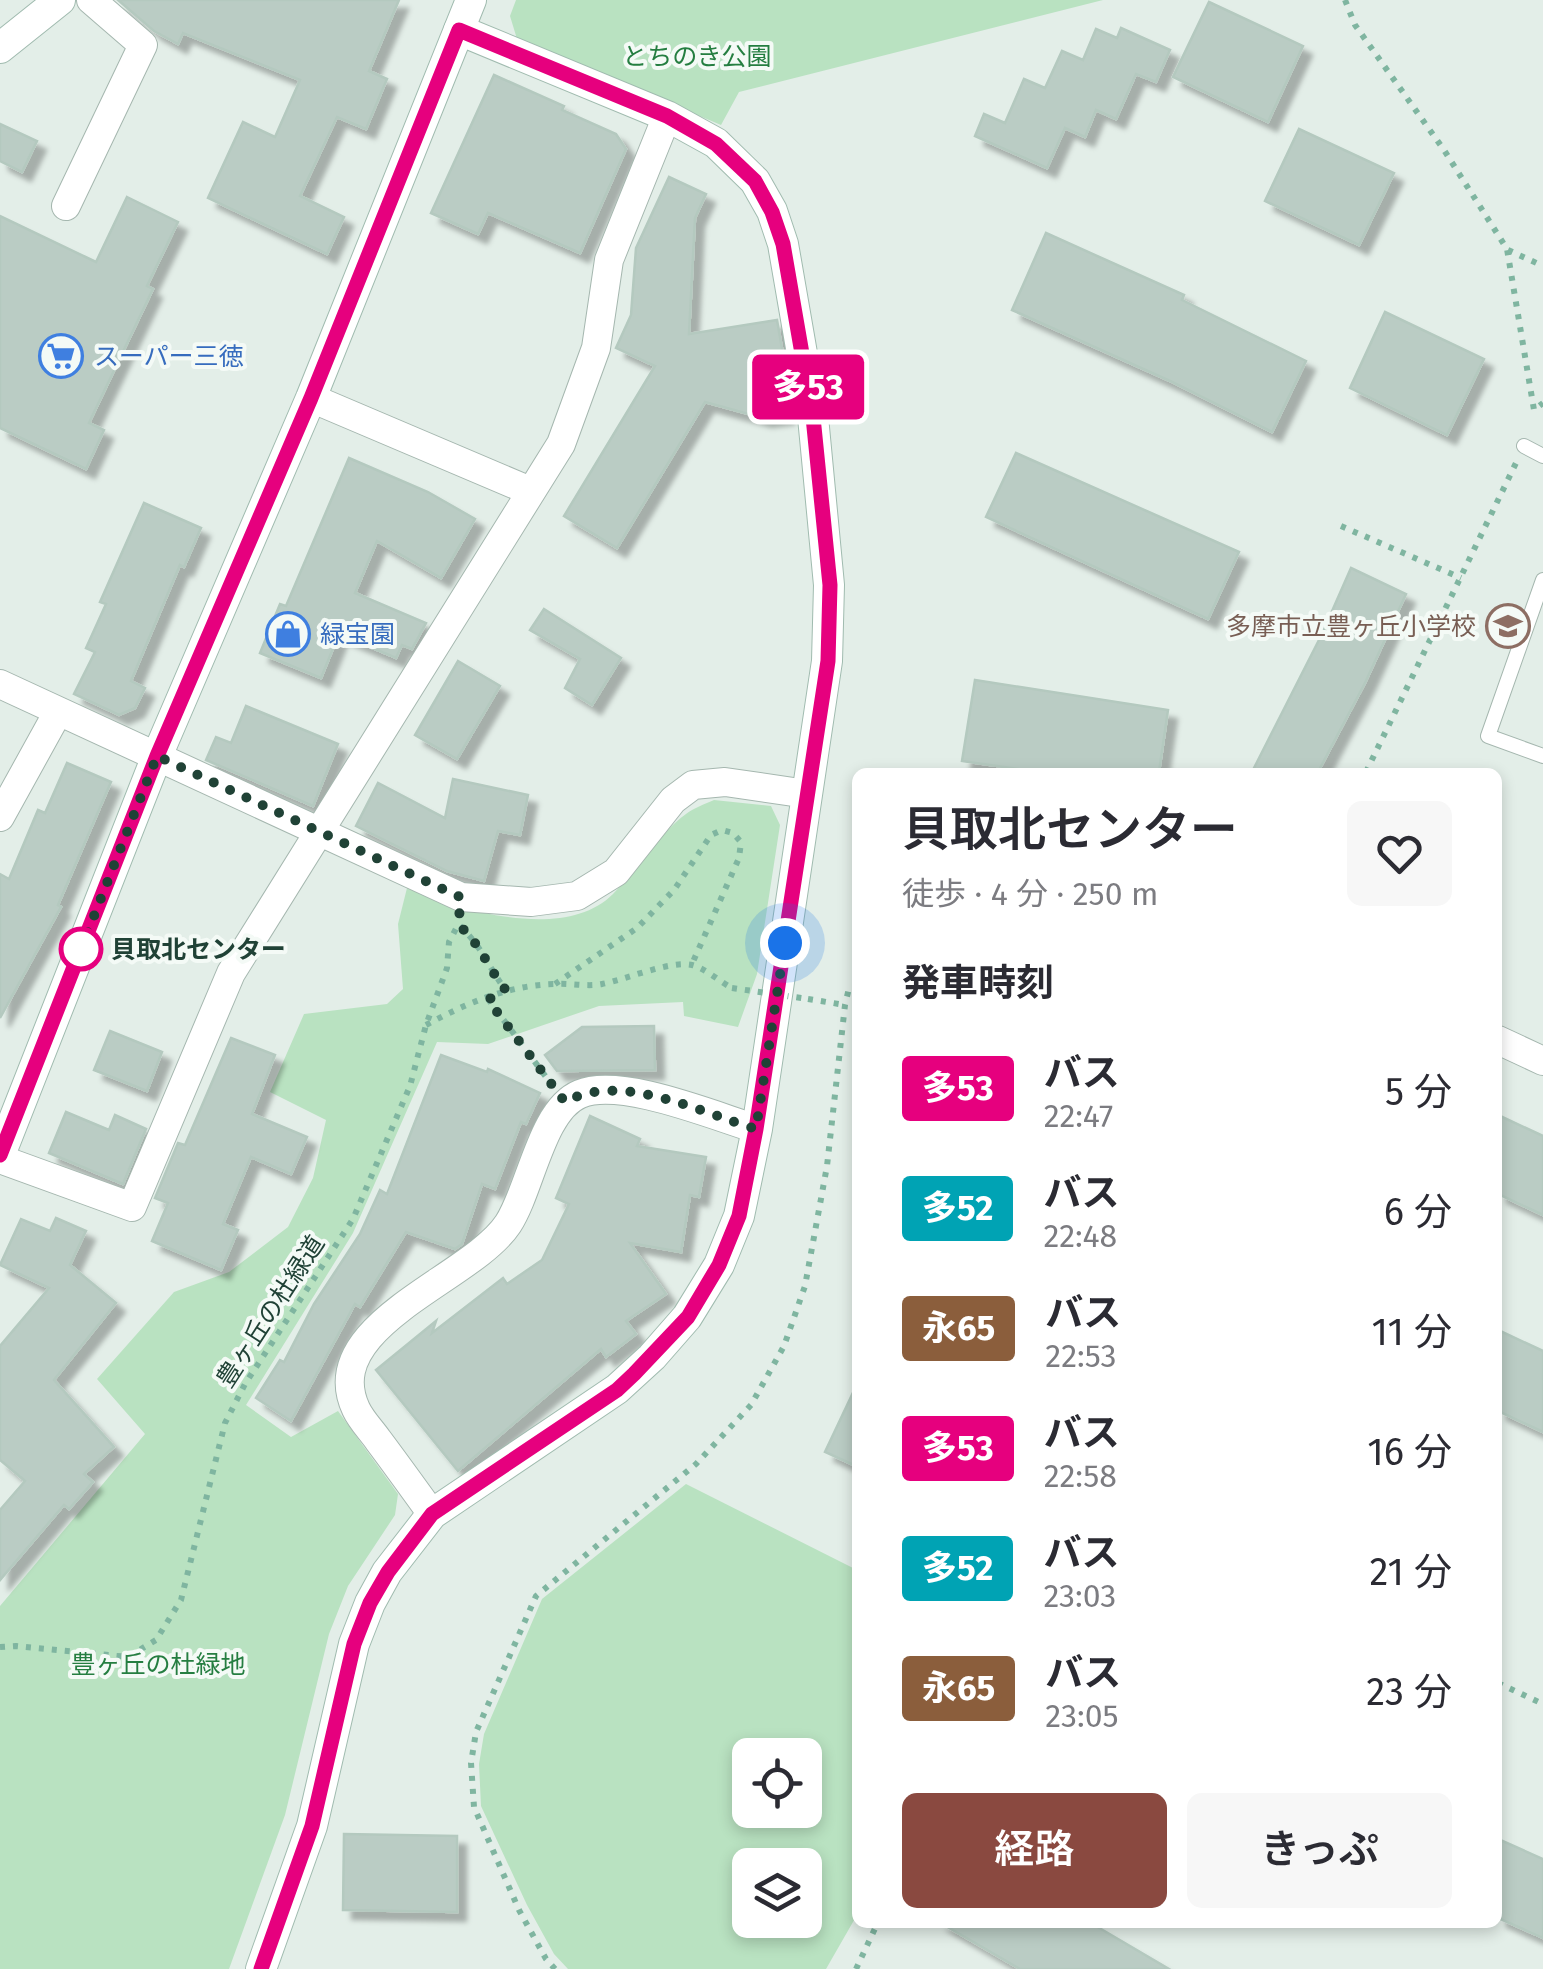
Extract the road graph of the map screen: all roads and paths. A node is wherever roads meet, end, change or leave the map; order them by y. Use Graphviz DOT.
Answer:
graph roads {
  1 [pos="60,0"];
  2 [pos="91,0"];
  3 [pos="471,0"];
  4 [pos="1345,0"];
  5 [pos="459,30"];
  6 [pos="0,48"];
  7 [pos="667,116"];
  8 [pos="66,206"];
  9 [pos="1507,250"];
  10 [pos="1543,266"];
  11 [pos="311,398"];
  12 [pos="1543,403"];
  13 [pos="1534,410"];
  14 [pos="1524,446"];
  15 [pos="1543,456"];
  16 [pos="530,491"];
  17 [pos="1341,526"];
  18 [pos="1462,578"];
  19 [pos="1543,580"];
  20 [pos="0,684"];
  21 [pos="58,712"];
  22 [pos="157,756"];
  23 [pos="1543,756"];
  24 [pos="1368,768"];
  25 [pos="807,794"];
  26 [pos="0,817"];
  27 [pos="318,831"];
  28 [pos="460,897"];
  29 [pos="459,925"];
  30 [pos="692,964"];
  31 [pos="555,984"];
  32 [pos="852,988"];
  33 [pos="505,989"];
  34 [pos="488,1000"];
  35 [pos="845,1005"];
  36 [pos="426,1025"];
  37 [pos="1502,1042"];
  38 [pos="1543,1061"];
  39 [pos="565,1102"];
  40 [pos="756,1129"];
  41 [pos="0,1157"];
  42 [pos="432,1514"];
  43 [pos="0,1647"];
  44 [pos="1502,1686"];
  45 [pos="1543,1704"];
  46 [pos="875,1928"];
  47 [pos="262,1969"];
  48 [pos="555,1969"];
  49 [pos="856,1969"];
  1 -- 6 [label="street"];
  2 -- 8 [label="street"];
  3 -- 5 [label="street"];
  4 -- 9 [label="path"];
  5 -- 7 [label="street"];
  5 -- 11 [label="street"];
  7 -- 16 [label="street"];
  7 -- 25 [label="street"];
  9 -- 10 [label="path"];
  9 -- 13 [label="path"];
  11 -- 16 [label="street"];
  11 -- 22 [label="street"];
  12 -- 13 [label="path"];
  13 -- 14 [label="path"];
  14 -- 15 [label="lane"];
  14 -- 18 [label="path"];
  16 -- 27 [label="street"];
  17 -- 18 [label="path"];
  18 -- 24 [label="path"];
  19 -- 23 [label="lane"];
  20 -- 21 [label="street"];
  21 -- 22 [label="street"];
  21 -- 26 [label="street"];
  22 -- 27 [label="street"];
  22 -- 41 [label="street"];
  25 -- 28 [label="street"];
  25 -- 40 [label="street"];
  27 -- 28 [label="street"];
  27 -- 41 [label="street"];
  28 -- 29 [label="path, 豊ヶ丘の杜緑道"];
  29 -- 33 [label="path"];
  29 -- 36 [label="path, 豊ヶ丘の杜緑道"];
  30 -- 31 [label="path"];
  30 -- 31 [label="path"];
  30 -- 35 [label="path, bridge"];
  31 -- 33 [label="path"];
  32 -- 35 [label="path"];
  33 -- 34 [label="path"];
  34 -- 36 [label="path"];
  34 -- 39 [label="path"];
  35 -- 48 [label="path"];
  36 -- 43 [label="path, 豊ヶ丘の杜緑道"];
  37 -- 38 [label="street"];
  39 -- 40 [label="street"];
  39 -- 42 [label="street"];
  40 -- 42 [label="street"];
  42 -- 47 [label="street"];
  44 -- 45 [label="path"];
  46 -- 49 [label="path"];
}
